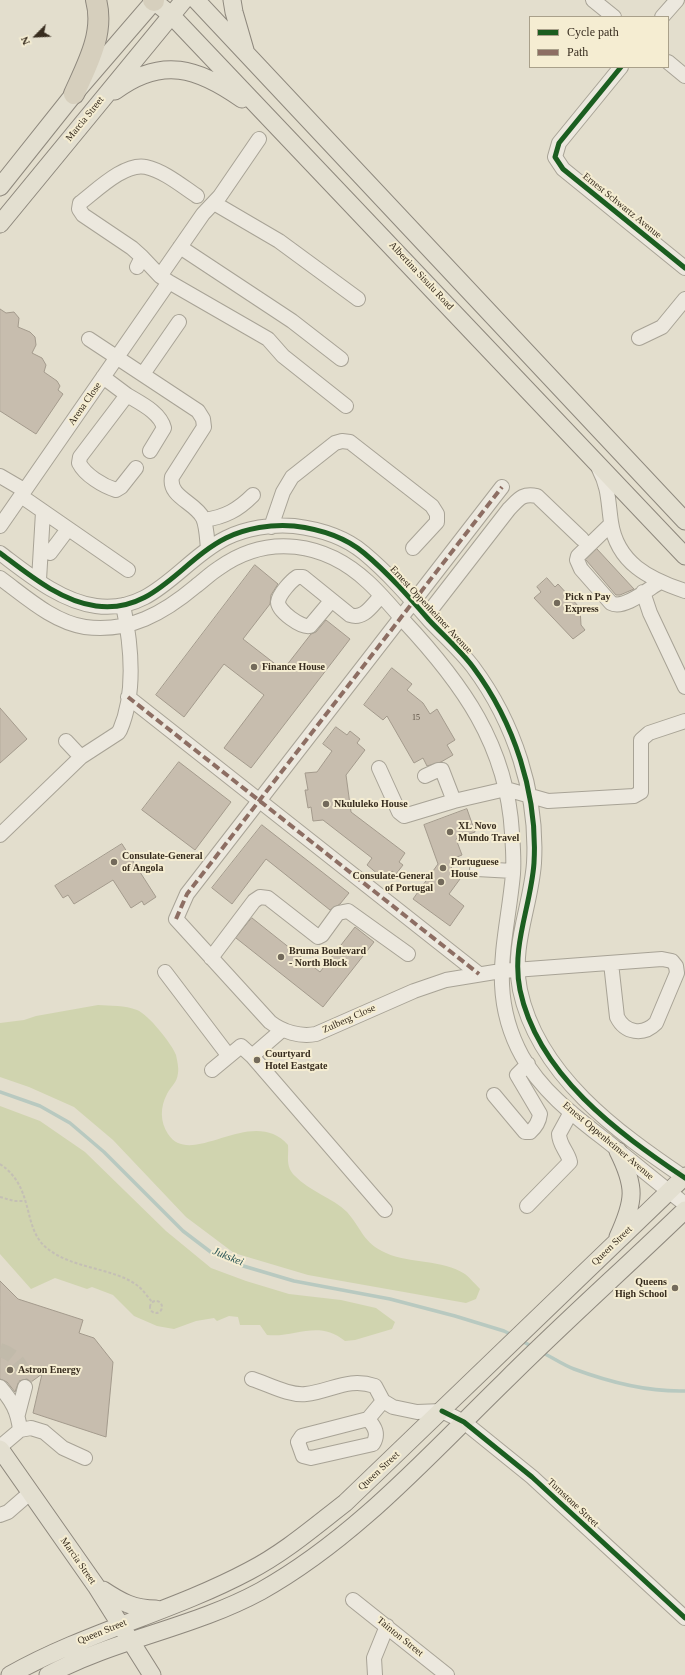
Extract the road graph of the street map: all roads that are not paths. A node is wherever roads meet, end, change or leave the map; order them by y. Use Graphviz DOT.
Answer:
graph roads {
  1 [pos="96,0"];
  2 [pos="154,0"];
  3 [pos="184,0"];
  4 [pos="196,0"];
  5 [pos="232,0"];
  6 [pos="593,0"];
  7 [pos="677,0"];
  8 [pos="171,15"];
  9 [pos="613,16"];
  10 [pos="663,16"];
  11 [pos="247,54"];
  12 [pos="669,63"];
  13 [pos="620,68"];
  14 [pos="685,76"];
  15 [pos="74,94"];
  16 [pos="98,103"];
  17 [pos="280,128"];
  18 [pos="259,138"];
  19 [pos="0,187"];
  20 [pos="197,196"];
  21 [pos="214,203"];
  22 [pos="0,224"];
  23 [pos="180,247"];
  24 [pos="685,268"];
  25 [pos="164,279"];
  26 [pos="358,298"];
  27 [pos="685,299"];
  28 [pos="179,322"];
  29 [pos="639,338"];
  30 [pos="89,339"];
  31 [pos="117,357"];
  32 [pos="341,359"];
  33 [pos="143,374"];
  34 [pos="103,377"];
  35 [pos="127,395"];
  36 [pos="346,406"];
  37 [pos="150,451"];
  38 [pos="594,459"];
  39 [pos="136,468"];
  40 [pos="0,476"];
  41 [pos="502,487"];
  42 [pos="23,493"];
  43 [pos="253,495"];
  44 [pos="43,512"];
  45 [pos="204,520"];
  46 [pos="685,521"];
  47 [pos="611,524"];
  48 [pos="0,526"];
  49 [pos="271,526"];
  50 [pos="68,529"];
  51 [pos="582,539"];
  52 [pos="413,548"];
  53 [pos="208,549"];
  54 [pos="0,553"];
  55 [pos="50,553"];
  56 [pos="685,556"];
  57 [pos="128,570"];
  58 [pos="0,578"];
  59 [pos="39,580"];
  60 [pos="660,582"];
  61 [pos="685,591"];
  62 [pos="643,592"];
  63 [pos="381,596"];
  64 [pos="331,601"];
  65 [pos="413,602"];
  66 [pos="122,605"];
  67 [pos="426,616"];
  68 [pos="401,617"];
  69 [pos="127,626"];
  70 [pos="437,628"];
  71 [pos="423,641"];
  72 [pos="685,687"];
  73 [pos="128,696"];
  74 [pos="685,721"];
  75 [pos="66,741"];
  76 [pos="81,757"];
  77 [pos="379,768"];
  78 [pos="425,776"];
  79 [pos="506,789"];
  80 [pos="530,797"];
  81 [pos="258,800"];
  82 [pos="454,801"];
  83 [pos="0,835"];
  84 [pos="477,869"];
  85 [pos="513,871"];
  86 [pos="408,954"];
  87 [pos="211,958"];
  88 [pos="611,964"];
  89 [pos="518,970"];
  90 [pos="501,971"];
  91 [pos="165,972"];
  92 [pos="479,974"];
  93 [pos="282,1030"];
  94 [pos="228,1056"];
  95 [pos="252,1056"];
  96 [pos="528,1064"];
  97 [pos="212,1070"];
  98 [pos="494,1096"];
  99 [pos="571,1112"];
  100 [pos="618,1151"];
  101 [pos="685,1177"];
  102 [pos="669,1192"];
  103 [pos="685,1204"];
  104 [pos="527,1206"];
  105 [pos="385,1210"];
  106 [pos="685,1210"];
  107 [pos="614,1244"];
  108 [pos="252,1379"];
  109 [pos="0,1387"];
  110 [pos="25,1387"];
  111 [pos="383,1401"];
  112 [pos="442,1411"];
  113 [pos="18,1414"];
  114 [pos="368,1419"];
  115 [pos="464,1422"];
  116 [pos="20,1430"];
  117 [pos="0,1448"];
  118 [pos="85,1458"];
  119 [pos="31,1492"];
  120 [pos="0,1515"];
  121 [pos="96,1586"];
  122 [pos="353,1600"];
  123 [pos="161,1608"];
  124 [pos="685,1618"];
  125 [pos="121,1624"];
  126 [pos="387,1626"];
  127 [pos="132,1641"];
  128 [pos="54,1673"];
  129 [pos="10,1675"];
  130 [pos="152,1675"];
  131 [pos="375,1675"];
  132 [pos="447,1675"];
  1 -- 15 [label="highway"];
  2 -- 8 [label="main road, Albertina Sisulu Road"];
  2 -- 15 [label="main road"];
  3 -- 8 [label="main road, Marcia Street"];
  4 -- 11 [label="main road"];
  5 -- 11 [label="main road"];
  6 -- 9 [label="street"];
  7 -- 10 [label="street"];
  8 -- 16 [label="main road, Marcia Street"];
  8 -- 17 [label="main road, Albertina Sisulu Road"];
  11 -- 46 [label="main road"];
  12 -- 14 [label="street"];
  13 -- 24 [label="street, Ernest Schwartz Avenue"];
  15 -- 19 [label="main road"];
  16 -- 17 [label="main road"];
  16 -- 22 [label="main road, Marcia Street"];
  17 -- 38 [label="main road, Albertina Sisulu Road"];
  18 -- 21 [label="street, Arena Close"];
  20 -- 25 [label="street"];
  21 -- 23 [label="street, Arena Close"];
  21 -- 26 [label="street"];
  23 -- 25 [label="street, Arena Close"];
  23 -- 32 [label="street"];
  25 -- 31 [label="street, Arena Close"];
  25 -- 36 [label="street"];
  27 -- 29 [label="street"];
  28 -- 33 [label="street"];
  30 -- 31 [label="street"];
  31 -- 33 [label="street"];
  31 -- 34 [label="street, Arena Close"];
  33 -- 45 [label="street"];
  34 -- 35 [label="street"];
  34 -- 42 [label="street, Arena Close"];
  35 -- 37 [label="street"];
  35 -- 39 [label="street"];
  38 -- 47 [label="street"];
  38 -- 56 [label="main road, Albertina Sisulu Road"];
  40 -- 42 [label="street"];
  41 -- 65 [label="street"];
  42 -- 44 [label="street"];
  42 -- 48 [label="street, Arena Close"];
  43 -- 45 [label="street"];
  44 -- 50 [label="street"];
  44 -- 59 [label="street"];
  45 -- 53 [label="street"];
  47 -- 60 [label="street"];
  47 -- 62 [label="street"];
  49 -- 52 [label="street"];
  49 -- 53 [label="street, Ernest Oppenheimer Avenue"];
  49 -- 65 [label="street, Ernest Oppenheimer Avenue"];
  50 -- 55 [label="street"];
  50 -- 57 [label="street"];
  51 -- 67 [label="street"];
  53 -- 66 [label="street, Ernest Oppenheimer Avenue"];
  54 -- 59 [label="street, Ernest Oppenheimer Avenue"];
  58 -- 69 [label="street, Ernest Oppenheimer Avenue"];
  59 -- 66 [label="street, Ernest Oppenheimer Avenue"];
  60 -- 61 [label="street"];
  60 -- 62 [label="street"];
  62 -- 72 [label="street"];
  63 -- 64 [label="street"];
  63 -- 68 [label="street, Ernest Oppenheimer Avenue"];
  63 -- 69 [label="street, Ernest Oppenheimer Avenue"];
  65 -- 67 [label="street, Ernest Oppenheimer Avenue"];
  65 -- 68 [label="street"];
  66 -- 69 [label="street"];
  67 -- 70 [label="street, Ernest Oppenheimer Avenue"];
  68 -- 71 [label="street, Ernest Oppenheimer Avenue"];
  68 -- 81 [label="street"];
  69 -- 73 [label="street"];
  70 -- 71 [label="street"];
  70 -- 80 [label="street, Ernest Oppenheimer Avenue"];
  71 -- 79 [label="street, Ernest Oppenheimer Avenue"];
  73 -- 76 [label="street"];
  73 -- 81 [label="street"];
  74 -- 80 [label="street"];
  75 -- 76 [label="street"];
  76 -- 83 [label="street"];
  77 -- 82 [label="street"];
  78 -- 82 [label="street"];
  79 -- 80 [label="street"];
  79 -- 82 [label="street"];
  79 -- 85 [label="street, Ernest Oppenheimer Avenue"];
  80 -- 89 [label="street, Ernest Oppenheimer Avenue"];
  81 -- 87 [label="street, Zulberg Close"];
  81 -- 92 [label="street"];
  84 -- 85 [label="street"];
  85 -- 90 [label="street, Ernest Oppenheimer Avenue"];
  86 -- 87 [label="street"];
  87 -- 93 [label="street, Zulberg Close"];
  88 -- 88 [label="street, Zulberg Close"];
  88 -- 89 [label="street, Zulberg Close"];
  89 -- 90 [label="street, Zulberg Close"];
  89 -- 101 [label="street, Ernest Oppenheimer Avenue"];
  90 -- 92 [label="street, Zulberg Close"];
  90 -- 96 [label="street, Ernest Oppenheimer Avenue"];
  91 -- 94 [label="street"];
  92 -- 93 [label="street, Zulberg Close"];
  93 -- 95 [label="street"];
  94 -- 95 [label="street"];
  94 -- 97 [label="street"];
  95 -- 105 [label="street"];
  96 -- 98 [label="street"];
  96 -- 99 [label="street, Ernest Oppenheimer Avenue"];
  99 -- 100 [label="street, Ernest Oppenheimer Avenue"];
  99 -- 104 [label="street"];
  100 -- 102 [label="street, Ernest Oppenheimer Avenue"];
  100 -- 107 [label="main road"];
  101 -- 102 [label="main road, Queen Street"];
  102 -- 103 [label="street, Ernest Oppenheimer Avenue"];
  102 -- 107 [label="main road, Queen Street"];
  106 -- 115 [label="main road, Queen Street"];
  107 -- 112 [label="main road, Queen Street"];
  108 -- 111 [label="street"];
  109 -- 113 [label="street"];
  110 -- 113 [label="street"];
  111 -- 112 [label="street"];
  111 -- 114 [label="street"];
  112 -- 115 [label="street, Turnstone Street"];
  112 -- 123 [label="main road, Queen Street"];
  113 -- 116 [label="street"];
  114 -- 114 [label="street"];
  115 -- 124 [label="street, Turnstone Street"];
  115 -- 127 [label="main road, Queen Street"];
  116 -- 117 [label="street"];
  116 -- 118 [label="street"];
  117 -- 119 [label="main road, Marcia Street"];
  119 -- 120 [label="street"];
  119 -- 121 [label="main road, Marcia Street"];
  121 -- 123 [label="main road"];
  121 -- 125 [label="main road, Marcia Street"];
  122 -- 126 [label="street, Tainton Street"];
  123 -- 125 [label="main road, Queen Street"];
  125 -- 127 [label="main road, Marcia Street"];
  125 -- 129 [label="main road, Queen Street"];
  126 -- 131 [label="street"];
  126 -- 132 [label="street, Tainton Street"];
  127 -- 128 [label="main road, Queen Street"];
  127 -- 130 [label="main road, Marcia Street"];
}
